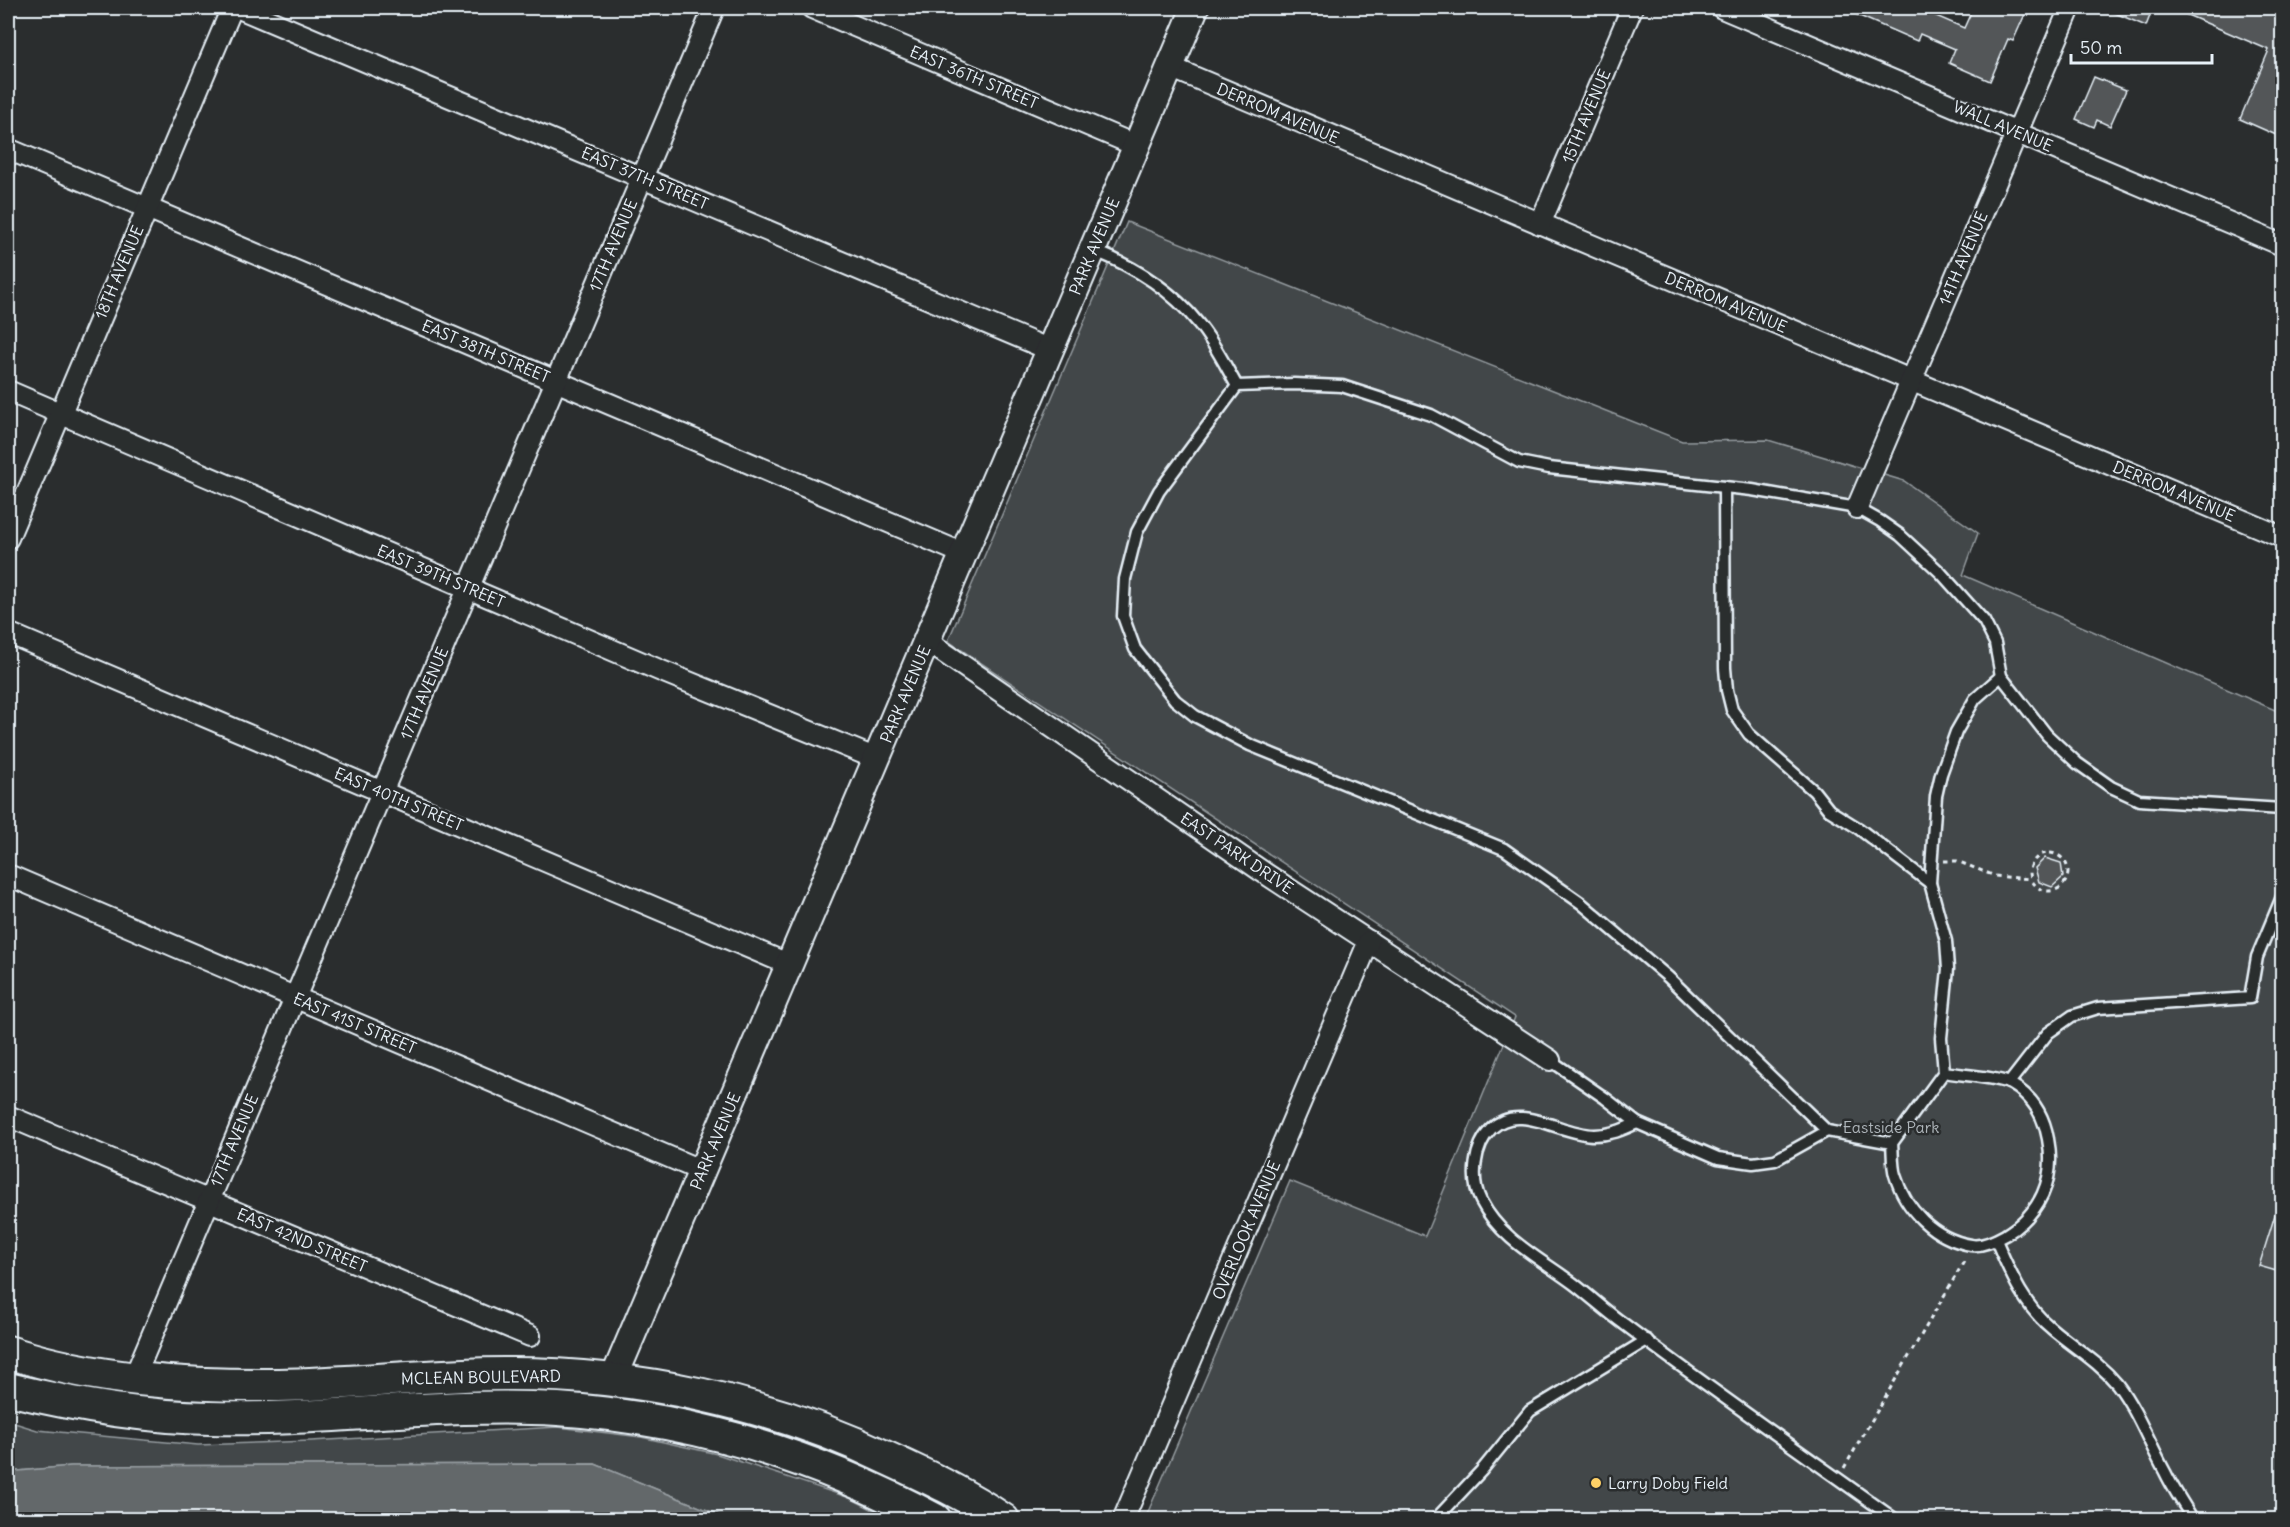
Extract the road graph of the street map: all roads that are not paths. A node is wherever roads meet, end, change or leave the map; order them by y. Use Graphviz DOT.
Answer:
graph roads {
  1 [pos="232,8"];
  2 [pos="240,8"];
  3 [pos="714,8"];
  4 [pos="812,8"];
  5 [pos="1195,8"];
  6 [pos="1632,8"];
  7 [pos="1722,8"];
  8 [pos="2070,8"];
  9 [pos="1170,68"];
  10 [pos="2017,132"];
  11 [pos="1137,146"];
  12 [pos="8,149"];
  13 [pos="641,177"];
  14 [pos="147,207"];
  15 [pos="1540,224"];
  16 [pos="2283,245"];
  17 [pos="1092,250"];
  18 [pos="1050,350"];
  19 [pos="1912,380"];
  20 [pos="556,381"];
  21 [pos="1237,386"];
  22 [pos="8,391"];
  23 [pos="60,413"];
  24 [pos="1724,487"];
  25 [pos="1857,508"];
  26 [pos="2282,537"];
  27 [pos="8,538"];
  28 [pos="964,554"];
  29 [pos="469,589"];
  30 [pos="8,633"];
  31 [pos="927,641"];
  32 [pos="2001,676"];
  33 [pos="877,759"];
  34 [pos="381,792"];
  35 [pos="2283,809"];
  36 [pos="8,875"];
  37 [pos="1930,883"];
  38 [pos="2283,897"];
  39 [pos="1369,942"];
  40 [pos="790,965"];
  41 [pos="295,997"];
  42 [pos="1550,1060"];
  43 [pos="1944,1072"];
  44 [pos="2009,1083"];
  45 [pos="8,1116"];
  46 [pos="1637,1123"];
  47 [pos="1827,1131"];
  48 [pos="1892,1143"];
  49 [pos="702,1171"];
  50 [pos="208,1201"];
  51 [pos="1996,1240"];
  52 [pos="530,1336"];
  53 [pos="1647,1340"];
  54 [pos="8,1352"];
  55 [pos="134,1378"];
  56 [pos="613,1380"];
  57 [pos="8,1389"];
  58 [pos="935,1520"];
  59 [pos="1003,1520"];
  60 [pos="1123,1520"];
  61 [pos="1435,1520"];
  62 [pos="1896,1520"];
  63 [pos="2193,1520"];
  1 -- 14 [label="street, 18TH AVENUE"];
  2 -- 13 [label="street, EAST 37TH STREET"];
  3 -- 13 [label="street, 17TH AVENUE"];
  4 -- 11 [label="street, EAST 36TH STREET"];
  5 -- 9 [label="street, PARK AVENUE"];
  6 -- 15 [label="street, 15TH AVENUE"];
  7 -- 10 [label="street, WALL AVENUE"];
  8 -- 10 [label="street, 14TH AVENUE"];
  9 -- 11 [label="street, PARK AVENUE"];
  9 -- 15 [label="street, DERROM AVENUE"];
  10 -- 16 [label="street, WALL AVENUE"];
  10 -- 19 [label="street, 14TH AVENUE"];
  11 -- 17 [label="street, PARK AVENUE"];
  12 -- 14 [label="street, EAST 38TH STREET"];
  13 -- 18 [label="street, EAST 37TH STREET"];
  13 -- 20 [label="street, 17TH AVENUE"];
  14 -- 20 [label="street, EAST 38TH STREET"];
  14 -- 23 [label="street, 18TH AVENUE"];
  15 -- 19 [label="street, DERROM AVENUE"];
  17 -- 18 [label="street, PARK AVENUE"];
  17 -- 21 [label="lane"];
  18 -- 28 [label="street, PARK AVENUE"];
  19 -- 25 [label="street, 14TH AVENUE"];
  19 -- 26 [label="street, DERROM AVENUE"];
  20 -- 28 [label="street, EAST 38TH STREET"];
  20 -- 29 [label="street, 17TH AVENUE"];
  21 -- 24 [label="lane"];
  21 -- 47 [label="lane"];
  22 -- 23 [label="street, EAST 39TH STREET"];
  23 -- 27 [label="street, 18TH AVENUE"];
  23 -- 29 [label="street, EAST 39TH STREET"];
  24 -- 25 [label="lane"];
  24 -- 37 [label="lane"];
  25 -- 32 [label="lane"];
  28 -- 31 [label="street, PARK AVENUE"];
  29 -- 33 [label="street, EAST 39TH STREET"];
  29 -- 34 [label="street, 17TH AVENUE"];
  30 -- 34 [label="street, EAST 40TH STREET"];
  31 -- 33 [label="street, PARK AVENUE"];
  31 -- 39 [label="street, EAST PARK DRIVE"];
  32 -- 35 [label="lane"];
  32 -- 37 [label="lane"];
  33 -- 40 [label="street, PARK AVENUE"];
  34 -- 40 [label="street, EAST 40TH STREET"];
  34 -- 41 [label="street, 17TH AVENUE"];
  36 -- 41 [label="street, EAST 41ST STREET"];
  37 -- 43 [label="lane"];
  38 -- 44 [label="lane"];
  39 -- 42 [label="street, EAST PARK DRIVE"];
  39 -- 60 [label="street, OVERLOOK AVENUE"];
  40 -- 49 [label="street, PARK AVENUE"];
  41 -- 49 [label="street, EAST 41ST STREET"];
  41 -- 50 [label="street, 17TH AVENUE"];
  42 -- 46 [label="lane"];
  43 -- 44 [label="lane"];
  43 -- 48 [label="lane"];
  44 -- 51 [label="lane"];
  45 -- 50 [label="street, EAST 42ND STREET"];
  46 -- 47 [label="lane"];
  46 -- 53 [label="lane"];
  47 -- 48 [label="lane"];
  48 -- 51 [label="lane"];
  49 -- 56 [label="street, PARK AVENUE"];
  50 -- 52 [label="street, EAST 42ND STREET"];
  50 -- 55 [label="street, 17TH AVENUE"];
  51 -- 63 [label="lane"];
  53 -- 61 [label="lane"];
  53 -- 62 [label="lane"];
  54 -- 55 [label="main road, MCLEAN BOULEVARD"];
  55 -- 56 [label="main road, MCLEAN BOULEVARD"];
  56 -- 59 [label="main road, MCLEAN BOULEVARD"];
  57 -- 58 [label="main road, MCLEAN BOULEVARD"];
}
